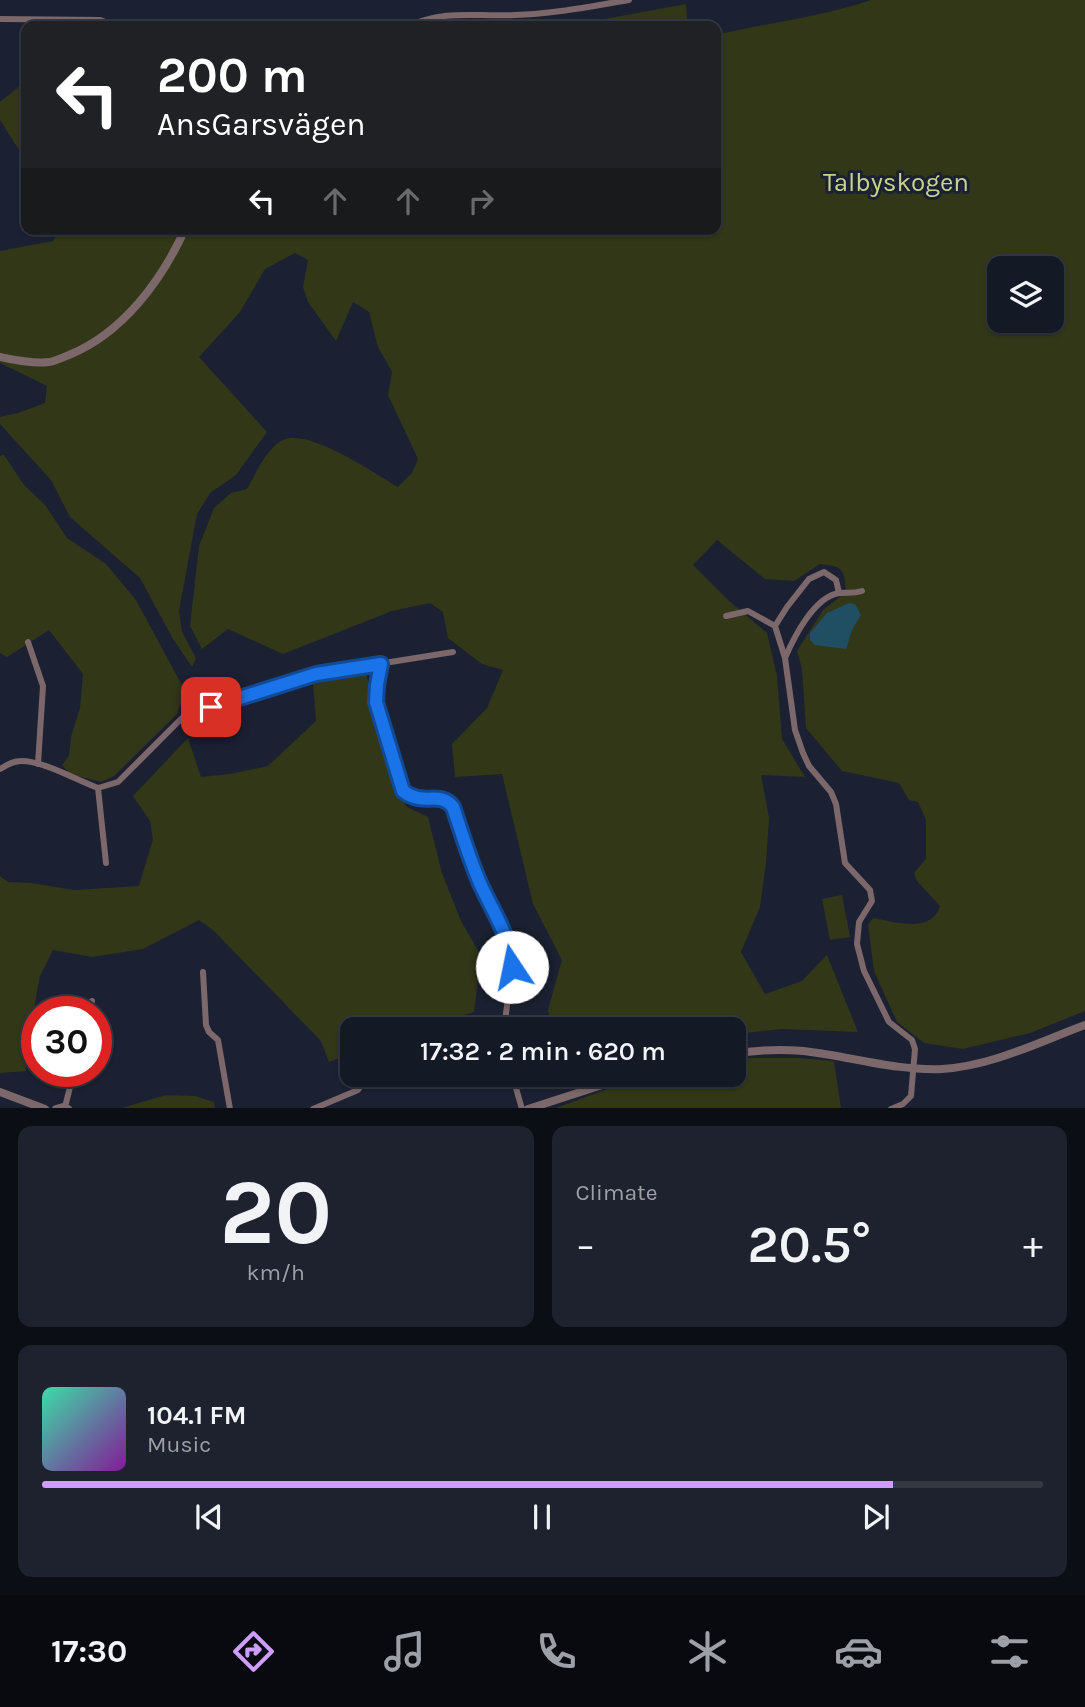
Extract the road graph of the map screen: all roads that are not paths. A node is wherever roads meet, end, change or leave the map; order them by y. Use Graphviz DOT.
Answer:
graph roads {
  1 [pos="629,0"];
  2 [pos="0,19"];
  3 [pos="103,21"];
  4 [pos="420,21"];
  5 [pos="183,235"];
  6 [pos="0,357"];
  7 [pos="862,591"];
  8 [pos="839,593"];
  9 [pos="726,616"];
  10 [pos="775,626"];
  11 [pos="28,642"];
  12 [pos="453,652"];
  13 [pos="785,658"];
  14 [pos="381,664"];
  15 [pos="38,764"];
  16 [pos="0,769"];
  17 [pos="97,788"];
  18 [pos="106,863"];
  19 [pos="203,972"];
  20 [pos="506,1017"];
  21 [pos="1085,1025"];
  22 [pos="746,1052"];
  23 [pos="914,1068"];
  24 [pos="69,1087"];
  25 [pos="360,1087"];
  26 [pos="516,1087"];
  27 [pos="595,1087"];
  28 [pos="0,1092"];
  29 [pos="45,1108"];
  30 [pos="63,1108"];
  31 [pos="230,1108"];
  32 [pos="313,1108"];
  33 [pos="522,1108"];
  34 [pos="528,1108"];
  35 [pos="891,1108"];
  1 -- 4 [label="street"];
  2 -- 3 [label="street"];
  5 -- 6 [label="street"];
  7 -- 8 [label="street"];
  8 -- 10 [label="street"];
  8 -- 13 [label="street"];
  9 -- 10 [label="street"];
  10 -- 13 [label="street"];
  11 -- 15 [label="street"];
  12 -- 14 [label="street"];
  13 -- 23 [label="street"];
  14 -- 17 [label="street"];
  14 -- 20 [label="street"];
  15 -- 16 [label="street"];
  15 -- 17 [label="street"];
  17 -- 18 [label="street"];
  19 -- 31 [label="street"];
  21 -- 23 [label="street"];
  22 -- 23 [label="street"];
  23 -- 35 [label="street"];
  24 -- 30 [label="street"];
  25 -- 32 [label="street"];
  26 -- 33 [label="street"];
  27 -- 34 [label="street"];
  28 -- 29 [label="street"];
}
